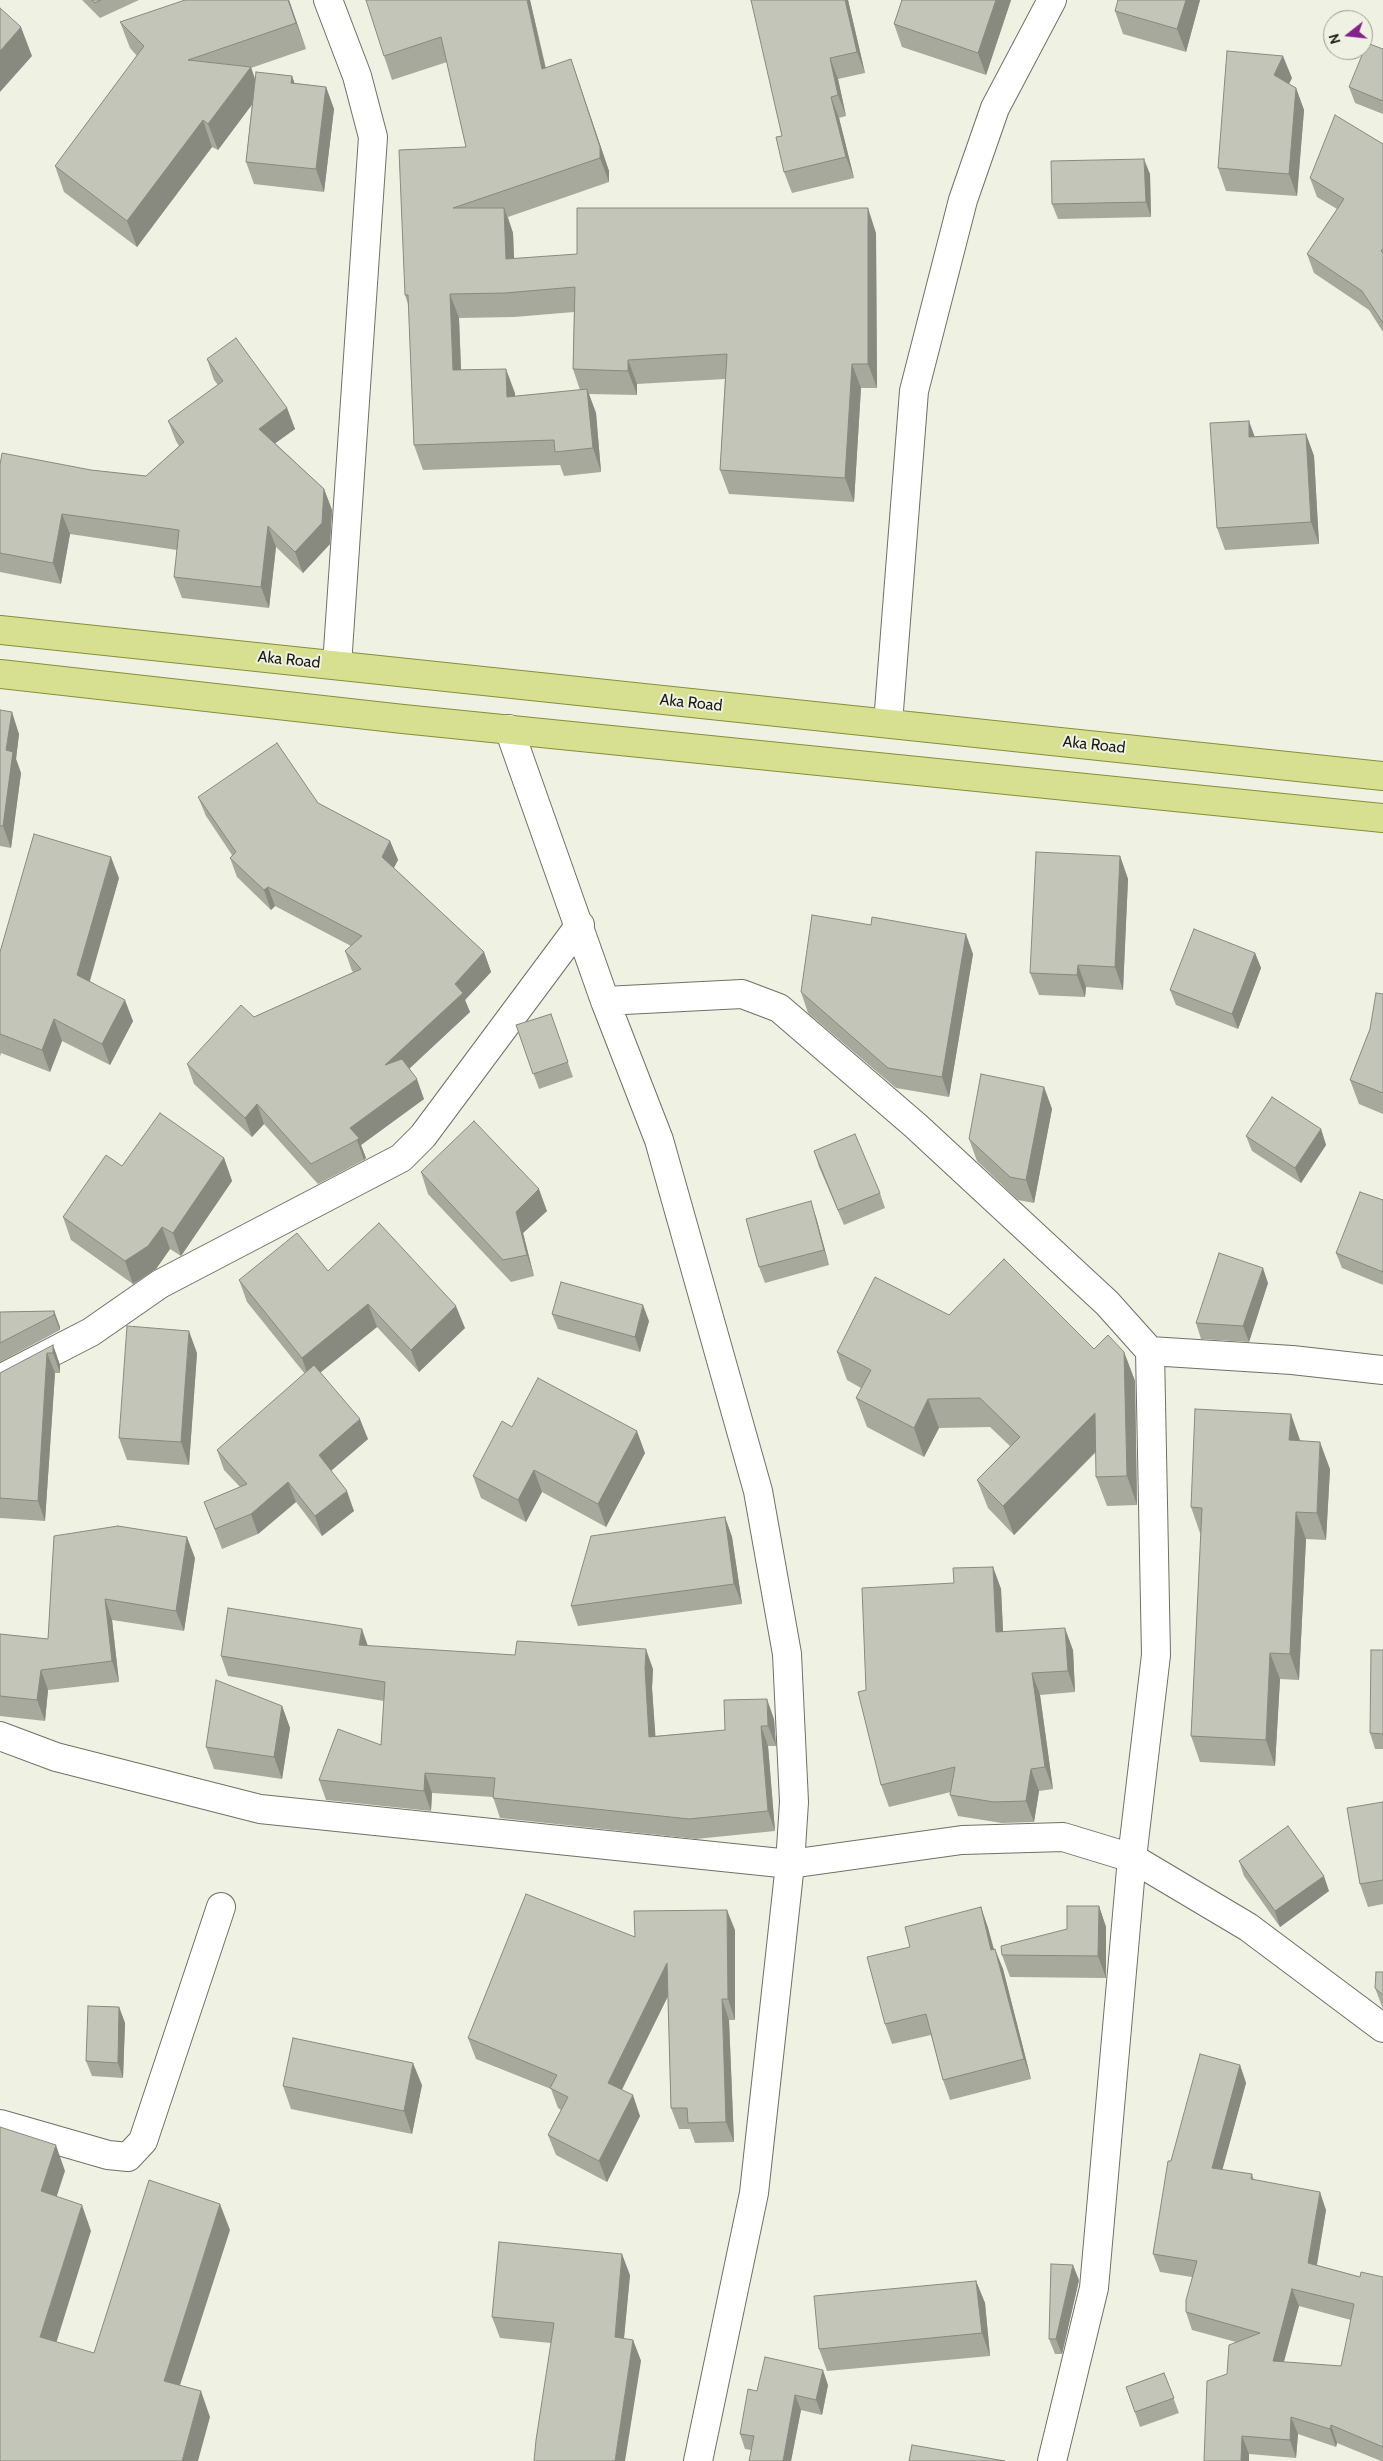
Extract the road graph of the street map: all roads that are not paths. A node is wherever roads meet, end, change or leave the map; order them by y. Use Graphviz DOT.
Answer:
graph roads {
  1 [pos="328,0"];
  2 [pos="1052,0"];
  3 [pos="0,630"];
  4 [pos="337,664"];
  5 [pos="0,674"];
  6 [pos="888,723"];
  7 [pos="509,729"];
  8 [pos="1383,776"];
  9 [pos="1383,818"];
  10 [pos="580,925"];
  11 [pos="605,1001"];
  12 [pos="1150,1351"];
  13 [pos="1383,1370"];
  14 [pos="0,1379"];
  15 [pos="0,1736"];
  16 [pos="1132,1858"];
  17 [pos="790,1864"];
  18 [pos="221,1907"];
  19 [pos="1383,2028"];
  20 [pos="0,2124"];
  21 [pos="698,2461"];
  22 [pos="1052,2461"];
  1 -- 4 [label="street"];
  2 -- 6 [label="street"];
  3 -- 4 [label="main road, Aka Road"];
  4 -- 6 [label="main road, Aka Road"];
  5 -- 7 [label="main road"];
  6 -- 8 [label="main road, Aka Road"];
  7 -- 9 [label="main road"];
  7 -- 10 [label="street"];
  10 -- 11 [label="street"];
  10 -- 14 [label="street"];
  11 -- 12 [label="street"];
  11 -- 17 [label="street"];
  12 -- 13 [label="street"];
  12 -- 16 [label="street"];
  15 -- 17 [label="street"];
  16 -- 17 [label="street"];
  16 -- 19 [label="street"];
  16 -- 22 [label="street"];
  17 -- 21 [label="street"];
  18 -- 20 [label="street"];
}
